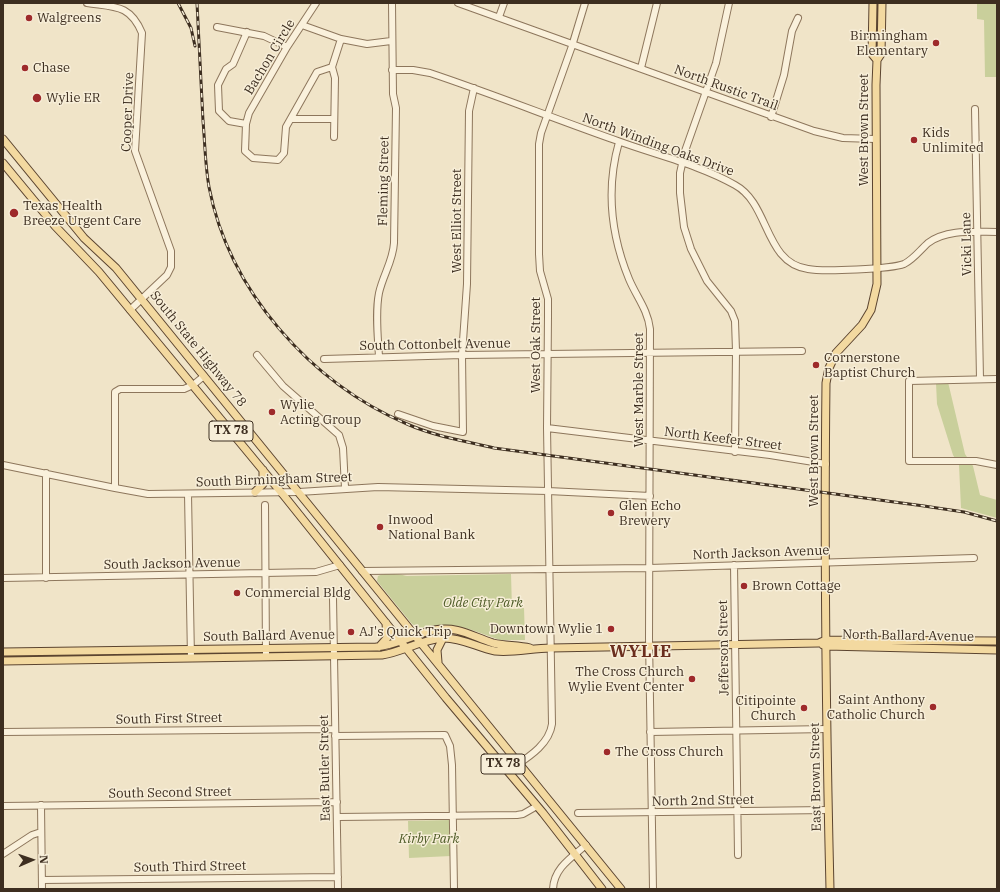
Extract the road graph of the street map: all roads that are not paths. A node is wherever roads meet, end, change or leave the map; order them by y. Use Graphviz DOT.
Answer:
graph roads {
  1 [pos="87,3"];
  2 [pos="316,3"];
  3 [pos="392,3"];
  4 [pos="458,3"];
  5 [pos="504,3"];
  6 [pos="585,3"];
  7 [pos="657,3"];
  8 [pos="729,3"];
  9 [pos="873,3"];
  10 [pos="882,3"];
  11 [pos="499,17"];
  12 [pos="798,18"];
  13 [pos="302,25"];
  14 [pos="216,27"];
  15 [pos="247,32"];
  16 [pos="341,39"];
  17 [pos="391,41"];
  18 [pos="572,46"];
  19 [pos="288,47"];
  20 [pos="877,60"];
  21 [pos="332,67"];
  22 [pos="641,68"];
  23 [pos="392,70"];
  24 [pos="474,88"];
  25 [pos="706,94"];
  26 [pos="975,109"];
  27 [pos="547,115"];
  28 [pos="771,117"];
  29 [pos="291,119"];
  30 [pos="334,119"];
  31 [pos="246,124"];
  32 [pos="334,137"];
  33 [pos="3,139"];
  34 [pos="875,139"];
  35 [pos="618,142"];
  36 [pos="3,163"];
  37 [pos="682,163"];
  38 [pos="67,218"];
  39 [pos="55,226"];
  40 [pos="978,232"];
  41 [pos="997,232"];
  42 [pos="876,267"];
  43 [pos="141,299"];
  44 [pos="130,310"];
  45 [pos="736,351"];
  46 [pos="802,351"];
  47 [pos="650,353"];
  48 [pos="547,354"];
  49 [pos="258,355"];
  50 [pos="462,355"];
  51 [pos="378,357"];
  52 [pos="324,359"];
  53 [pos="204,376"];
  54 [pos="980,379"];
  55 [pos="997,379"];
  56 [pos="193,385"];
  57 [pos="398,414"];
  58 [pos="547,428"];
  59 [pos="650,440"];
  60 [pos="735,452"];
  61 [pos="826,464"];
  62 [pos="997,464"];
  63 [pos="3,465"];
  64 [pos="263,470"];
  65 [pos="46,473"];
  66 [pos="115,488"];
  67 [pos="346,488"];
  68 [pos="548,491"];
  69 [pos="255,492"];
  70 [pos="281,492"];
  71 [pos="299,492"];
  72 [pos="188,494"];
  73 [pos="650,496"];
  74 [pos="265,505"];
  75 [pos="974,558"];
  76 [pos="825,561"];
  77 [pos="340,565"];
  78 [pos="734,565"];
  79 [pos="649,568"];
  80 [pos="550,569"];
  81 [pos="362,571"];
  82 [pos="266,573"];
  83 [pos="189,575"];
  84 [pos="3,578"];
  85 [pos="46,578"];
  86 [pos="333,598"];
  87 [pos="386,623"];
  88 [pos="415,636"];
  89 [pos="443,638"];
  90 [pos="997,640"];
  91 [pos="401,642"];
  92 [pos="421,643"];
  93 [pos="826,643"];
  94 [pos="735,645"];
  95 [pos="379,646"];
  96 [pos="334,647"];
  97 [pos="649,647"];
  98 [pos="266,648"];
  99 [pos="406,648"];
  100 [pos="530,648"];
  101 [pos="551,648"];
  102 [pos="191,650"];
  103 [pos="997,650"];
  104 [pos="69,651"];
  105 [pos="3,652"];
  106 [pos="266,656"];
  107 [pos="334,656"];
  108 [pos="192,658"];
  109 [pos="69,660"];
  110 [pos="3,661"];
  111 [pos="438,662"];
  112 [pos="335,729"];
  113 [pos="827,729"];
  114 [pos="736,731"];
  115 [pos="3,732"];
  116 [pos="650,732"];
  117 [pos="336,736"];
  118 [pos="518,764"];
  119 [pos="508,771"];
  120 [pos="337,802"];
  121 [pos="3,806"];
  122 [pos="41,806"];
  123 [pos="537,806"];
  124 [pos="828,810"];
  125 [pos="652,812"];
  126 [pos="737,812"];
  127 [pos="578,813"];
  128 [pos="454,816"];
  129 [pos="338,817"];
  130 [pos="41,832"];
  131 [pos="586,845"];
  132 [pos="3,854"];
  133 [pos="575,855"];
  134 [pos="738,855"];
  135 [pos="338,877"];
  136 [pos="42,880"];
  137 [pos="42,889"];
  138 [pos="338,889"];
  139 [pos="454,889"];
  140 [pos="553,889"];
  141 [pos="602,889"];
  142 [pos="621,889"];
  143 [pos="652,889"];
  144 [pos="830,889"];
  1 -- 43 [label="street, Cooper Drive"];
  2 -- 13 [label="street, Bachon Circle"];
  3 -- 17 [label="street, Fleming Street"];
  4 -- 11 [label="street, North Rustic Trail"];
  5 -- 11 [label="street"];
  6 -- 18 [label="street, West Oak Street"];
  7 -- 22 [label="street"];
  8 -- 25 [label="street"];
  9 -- 20 [label="main road, West Brown Street"];
  10 -- 20 [label="main road, West Brown Street"];
  11 -- 18 [label="street, North Rustic Trail"];
  12 -- 28 [label="street"];
  13 -- 16 [label="street"];
  13 -- 19 [label="street, Bachon Circle"];
  14 -- 15 [label="street"];
  15 -- 19 [label="street"];
  15 -- 31 [label="street"];
  16 -- 17 [label="street"];
  16 -- 21 [label="street"];
  17 -- 23 [label="street, Fleming Street"];
  18 -- 22 [label="street, North Rustic Trail"];
  18 -- 27 [label="street, West Oak Street"];
  19 -- 31 [label="street, Bachon Circle"];
  20 -- 34 [label="main road, West Brown Street"];
  21 -- 29 [label="street, Bachon Circle"];
  21 -- 30 [label="street"];
  22 -- 25 [label="street, North Rustic Trail"];
  23 -- 24 [label="street, North Winding Oaks Drive"];
  23 -- 51 [label="street, Fleming Street"];
  24 -- 27 [label="street, North Winding Oaks Drive"];
  24 -- 50 [label="street, West Elliot Street"];
  25 -- 28 [label="street, North Rustic Trail"];
  25 -- 37 [label="street"];
  26 -- 40 [label="street, Vicki Lane"];
  27 -- 35 [label="street, North Winding Oaks Drive"];
  27 -- 48 [label="street, West Oak Street"];
  28 -- 34 [label="street, North Rustic Trail"];
  29 -- 30 [label="street"];
  29 -- 31 [label="street, Bachon Circle"];
  30 -- 32 [label="street"];
  33 -- 38 [label="main road, South State Highway 78 / TX 78"];
  34 -- 42 [label="main road, West Brown Street"];
  35 -- 37 [label="street, North Winding Oaks Drive"];
  35 -- 47 [label="street, West Marble Street"];
  36 -- 39 [label="main road, South State Highway 78 / TX 78"];
  37 -- 42 [label="street, North Winding Oaks Drive"];
  37 -- 45 [label="street"];
  38 -- 39 [label="main road"];
  38 -- 43 [label="main road, South State Highway 78 / TX 78"];
  39 -- 44 [label="main road, South State Highway 78 / TX 78"];
  40 -- 41 [label="street, North Winding Oaks Drive"];
  40 -- 42 [label="street, North Winding Oaks Drive"];
  40 -- 54 [label="street, Vicki Lane"];
  42 -- 61 [label="main road, West Brown Street"];
  43 -- 44 [label="street, Cooper Drive"];
  43 -- 53 [label="main road, South State Highway 78 / TX 78"];
  44 -- 56 [label="main road, South State Highway 78 / TX 78"];
  45 -- 46 [label="street, South Cottonbelt Avenue"];
  45 -- 47 [label="street, South Cottonbelt Avenue"];
  45 -- 60 [label="street"];
  47 -- 48 [label="street, South Cottonbelt Avenue"];
  47 -- 59 [label="street, West Marble Street"];
  48 -- 50 [label="street, South Cottonbelt Avenue"];
  48 -- 58 [label="street, West Oak Street"];
  49 -- 67 [label="street"];
  50 -- 51 [label="street, South Cottonbelt Avenue"];
  50 -- 57 [label="street, West Elliot Street"];
  51 -- 52 [label="street, South Cottonbelt Avenue"];
  53 -- 56 [label="street"];
  53 -- 71 [label="main road, South State Highway 78 / TX 78"];
  54 -- 55 [label="street"];
  54 -- 62 [label="street"];
  56 -- 64 [label="main road, South State Highway 78 / TX 78"];
  56 -- 66 [label="street"];
  58 -- 59 [label="street, North Keefer Street"];
  58 -- 68 [label="street, West Oak Street"];
  59 -- 60 [label="street, North Keefer Street"];
  59 -- 73 [label="street, West Marble Street"];
  60 -- 61 [label="street, North Keefer Street"];
  61 -- 76 [label="main road, West Brown Street"];
  63 -- 65 [label="street, South Birmingham Street"];
  64 -- 69 [label="main road"];
  64 -- 70 [label="main road, South State Highway 78 / TX 78"];
  65 -- 66 [label="street, South Birmingham Street"];
  65 -- 85 [label="street"];
  66 -- 72 [label="street, South Birmingham Street"];
  67 -- 68 [label="street, South Birmingham Street"];
  67 -- 71 [label="street, South Birmingham Street"];
  68 -- 73 [label="street, South Birmingham Street"];
  68 -- 80 [label="street, West Oak Street"];
  69 -- 70 [label="street, South Birmingham Street"];
  69 -- 72 [label="street, South Birmingham Street"];
  70 -- 71 [label="street, South Birmingham Street"];
  70 -- 77 [label="main road, South State Highway 78 / TX 78"];
  71 -- 81 [label="main road, South State Highway 78 / TX 78"];
  72 -- 83 [label="street"];
  73 -- 79 [label="street, West Marble Street"];
  74 -- 82 [label="street"];
  75 -- 76 [label="street, North Jackson Avenue"];
  76 -- 78 [label="street, North Jackson Avenue"];
  76 -- 93 [label="main road, West Brown Street"];
  77 -- 82 [label="street, South Jackson Avenue"];
  77 -- 87 [label="main road, South State Highway 78 / TX 78"];
  78 -- 79 [label="street, North Jackson Avenue"];
  78 -- 94 [label="street, Jefferson Street"];
  79 -- 80 [label="street, North Jackson Avenue"];
  79 -- 97 [label="street, West Marble Street"];
  80 -- 81 [label="street"];
  80 -- 101 [label="street, West Oak Street"];
  81 -- 88 [label="main road, South State Highway 78 / TX 78"];
  82 -- 83 [label="street, South Jackson Avenue"];
  82 -- 98 [label="street"];
  83 -- 85 [label="street, South Jackson Avenue"];
  83 -- 102 [label="street"];
  84 -- 85 [label="street, South Jackson Avenue"];
  86 -- 96 [label="street, East Butler Street"];
  87 -- 91 [label="main road, South State Highway 78 / TX 78"];
  87 -- 95 [label="main road"];
  88 -- 91 [label="main road, South Ballard Avenue"];
  88 -- 92 [label="main road, TX 78"];
  88 -- 100 [label="main road, South Ballard Avenue"];
  89 -- 92 [label="main road, South Ballard Avenue"];
  89 -- 100 [label="main road, South Ballard Avenue"];
  89 -- 111 [label="main road"];
  90 -- 93 [label="main road, North Ballard Avenue"];
  91 -- 95 [label="main road, South Ballard Avenue"];
  91 -- 99 [label="main road, TX 78"];
  92 -- 99 [label="main road, South Ballard Avenue"];
  92 -- 111 [label="main road, TX 78"];
  93 -- 94 [label="main road, North Ballard Avenue"];
  93 -- 103 [label="main road, North Ballard Avenue"];
  93 -- 113 [label="main road, East Brown Street"];
  94 -- 97 [label="main road, North Ballard Avenue"];
  94 -- 114 [label="street, Jefferson Street"];
  95 -- 96 [label="main road, South Ballard Avenue"];
  96 -- 98 [label="main road, South Ballard Avenue"];
  96 -- 107 [label="street, East Butler Street"];
  97 -- 101 [label="main road, North Ballard Avenue"];
  97 -- 116 [label="street, West Marble Street"];
  98 -- 102 [label="main road, South Ballard Avenue"];
  98 -- 106 [label="street"];
  99 -- 107 [label="main road, South Ballard Avenue"];
  99 -- 119 [label="main road, TX 78"];
  100 -- 101 [label="main road, South Ballard Avenue"];
  101 -- 118 [label="street, West Oak Street"];
  102 -- 104 [label="main road, South Ballard Avenue"];
  102 -- 108 [label="street"];
  104 -- 105 [label="main road, South Ballard Avenue"];
  104 -- 109 [label="main road"];
  106 -- 107 [label="main road, South Ballard Avenue"];
  106 -- 108 [label="main road, South Ballard Avenue"];
  107 -- 112 [label="street, East Butler Street"];
  108 -- 109 [label="main road, South Ballard Avenue"];
  109 -- 110 [label="main road, South Ballard Avenue"];
  111 -- 118 [label="main road, TX 78"];
  112 -- 115 [label="street, South First Street"];
  112 -- 117 [label="street, East Butler Street"];
  113 -- 114 [label="street"];
  113 -- 124 [label="main road, East Brown Street"];
  114 -- 116 [label="street"];
  114 -- 126 [label="street, Jefferson Street"];
  116 -- 125 [label="street, West Marble Street"];
  117 -- 120 [label="street, East Butler Street"];
  117 -- 128 [label="street"];
  118 -- 119 [label="street, West Oak Street"];
  118 -- 131 [label="main road, TX 78"];
  119 -- 123 [label="main road, TX 78"];
  120 -- 122 [label="street, South Second Street"];
  120 -- 129 [label="street, East Butler Street"];
  121 -- 122 [label="street, South Second Street"];
  122 -- 130 [label="street"];
  123 -- 128 [label="street"];
  123 -- 133 [label="main road, TX 78"];
  124 -- 126 [label="street, North 2nd Street"];
  124 -- 144 [label="main road, East Brown Street"];
  125 -- 126 [label="street, North 2nd Street"];
  125 -- 127 [label="street, North 2nd Street"];
  125 -- 143 [label="street, West Marble Street"];
  126 -- 134 [label="street, Jefferson Street"];
  128 -- 129 [label="street"];
  128 -- 139 [label="street"];
  129 -- 135 [label="street, East Butler Street"];
  130 -- 132 [label="street"];
  130 -- 136 [label="street"];
  131 -- 133 [label="street"];
  131 -- 142 [label="main road, TX 78"];
  133 -- 140 [label="street"];
  133 -- 141 [label="main road, TX 78"];
  135 -- 136 [label="street, South Third Street"];
  135 -- 138 [label="street, East Butler Street"];
  136 -- 137 [label="street"];
}
